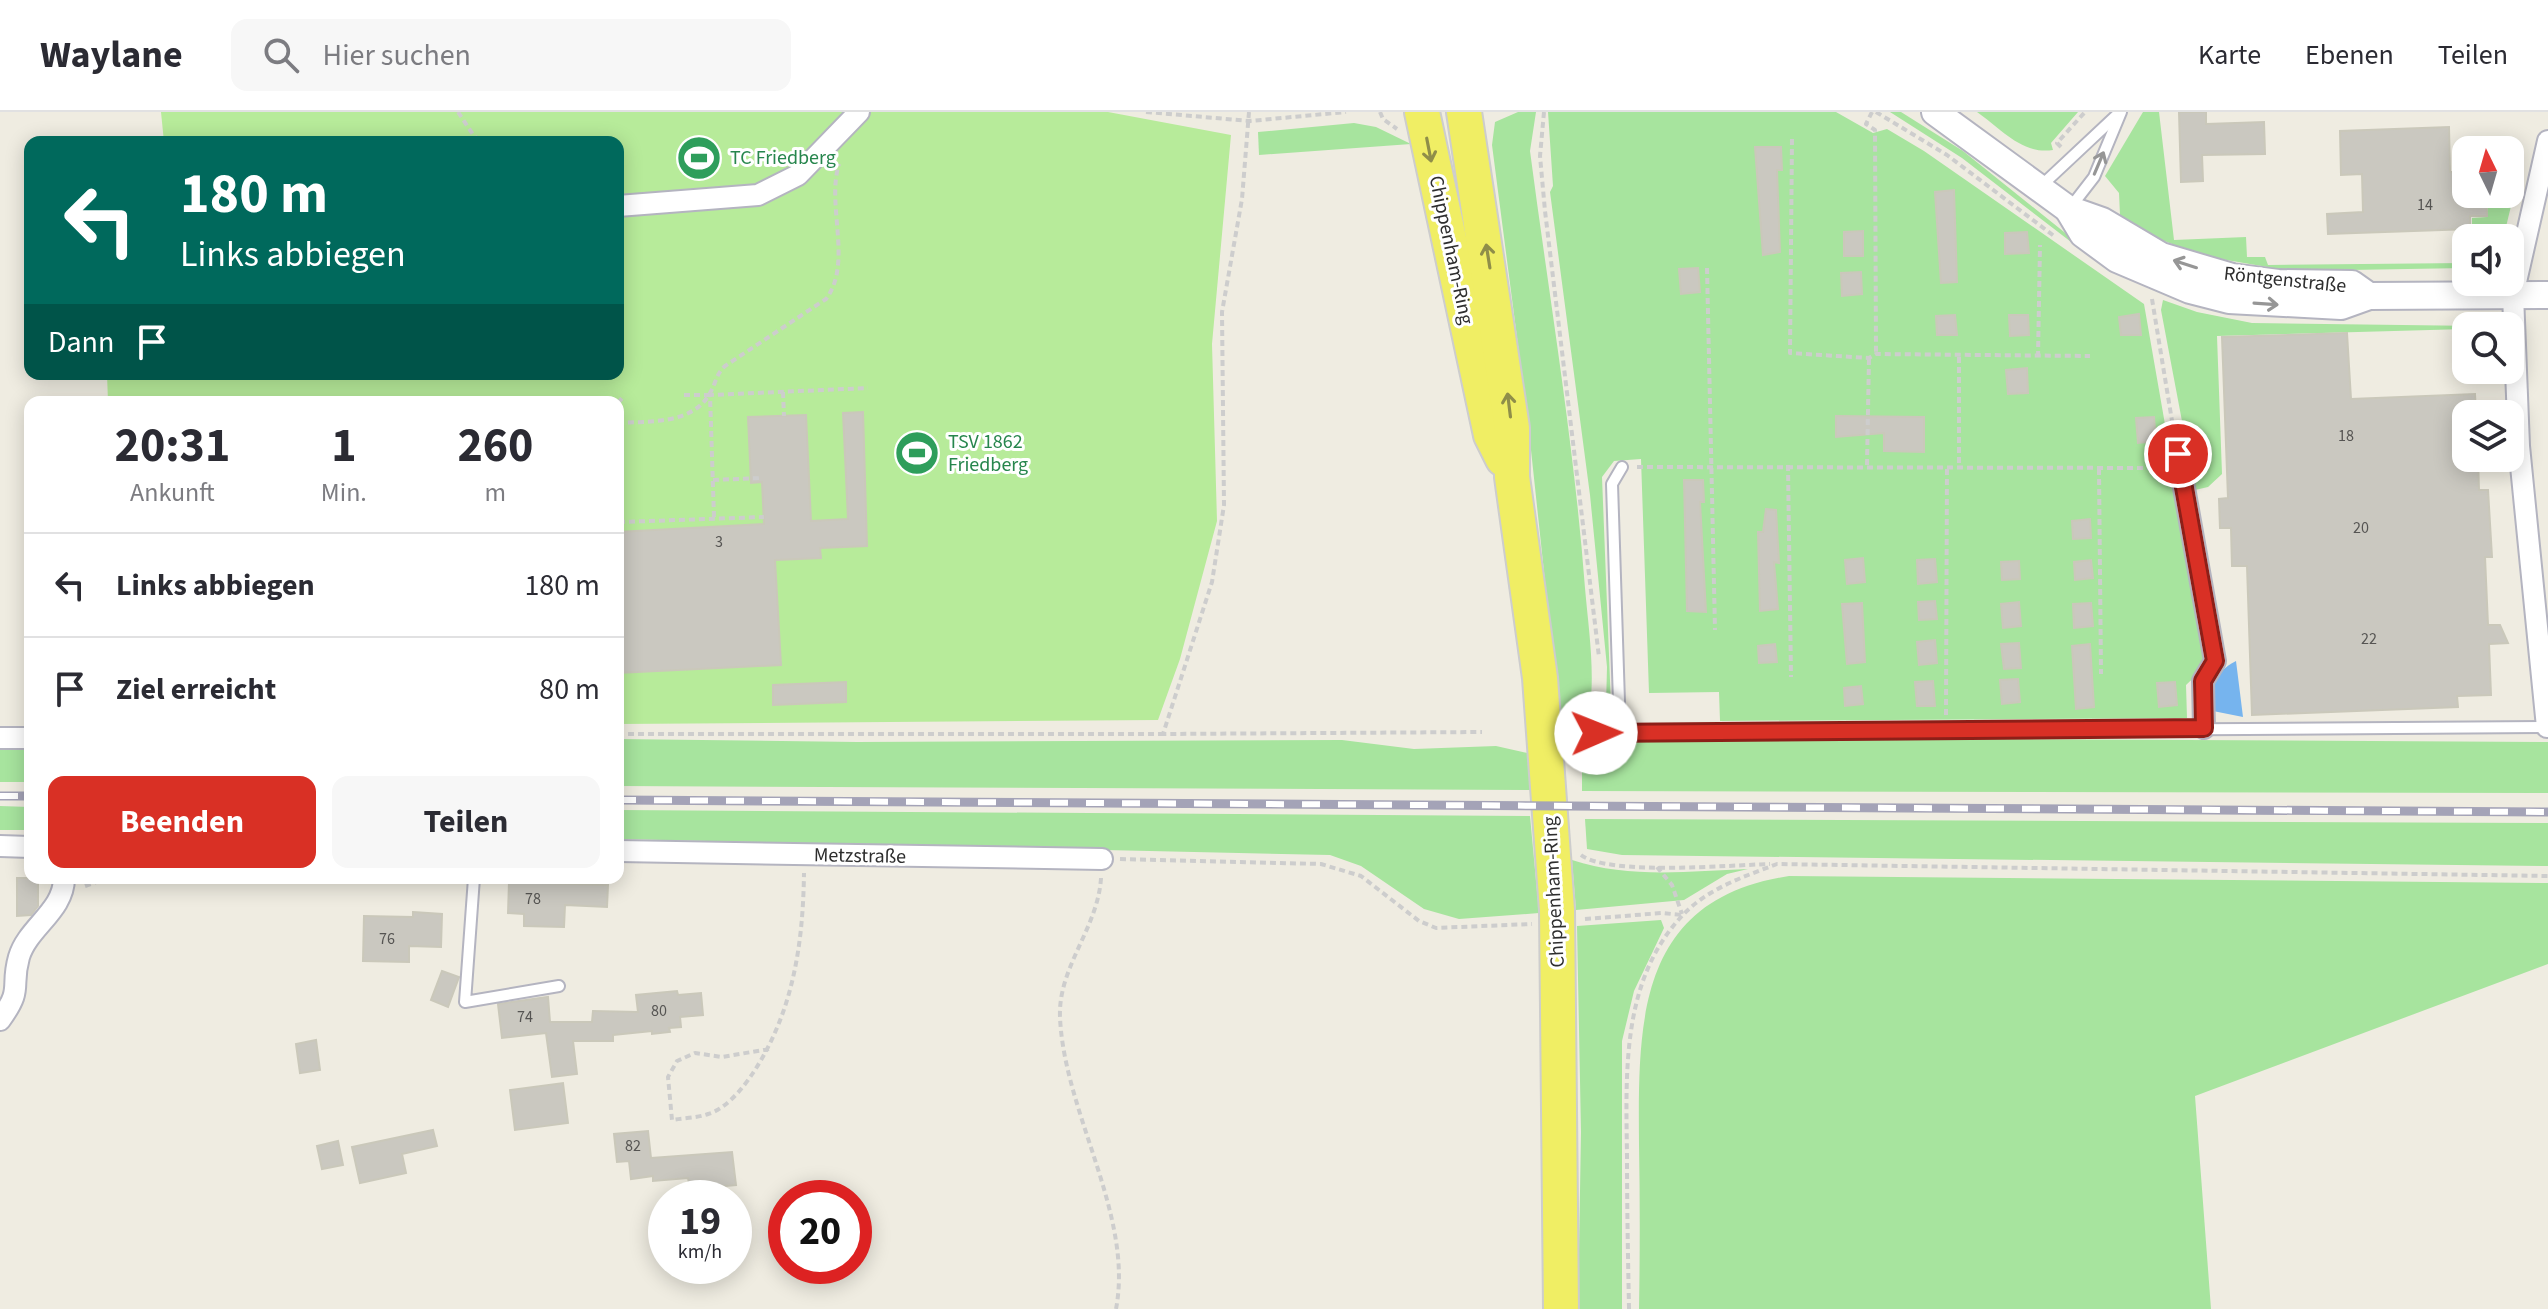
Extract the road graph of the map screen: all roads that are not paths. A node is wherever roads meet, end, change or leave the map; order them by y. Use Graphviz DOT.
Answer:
graph roads {
  1 [pos="859,112"];
  2 [pos="1464,112"];
  3 [pos="1935,112"];
  4 [pos="2121,112"];
  5 [pos="1415,121"];
  6 [pos="2548,141"];
  7 [pos="2039,188"];
  8 [pos="624,206"];
  9 [pos="2068,209"];
  10 [pos="2524,247"];
  11 [pos="2452,295"];
  12 [pos="2524,295"];
  13 [pos="2548,295"];
  14 [pos="2513,296"];
  15 [pos="2179,461"];
  16 [pos="1622,467"];
  17 [pos="1512,477"];
  18 [pos="2548,727"];
  19 [pos="2204,728"];
  20 [pos="1596,733"];
  21 [pos="1620,733"];
  22 [pos="0,738"];
  23 [pos="24,738"];
  24 [pos="0,846"];
  25 [pos="24,847"];
  26 [pos="624,851"];
  27 [pos="1102,859"];
  28 [pos="64,884"];
  29 [pos="474,884"];
  30 [pos="559,986"];
  31 [pos="0,1020"];
  32 [pos="1561,1309"];
  1 -- 8 [label="street"];
  17 -- 2 [label="main road, Chippenham-Ring, one-way"];
  3 -- 7 [label="street, Röntgenstraße"];
  4 -- 7 [label="lane"];
  9 -- 4 [label="lane, one-way"];
  5 -- 17 [label="main road, Chippenham-Ring, one-way"];
  6 -- 10 [label="street"];
  7 -- 9 [label="street, Röntgenstraße"];
  9 -- 11 [label="street, Röntgenstraße"];
  12 -- 13 [label="street, Röntgenstraße"];
  14 -- 18 [label="street"];
  15 -- 19 [label="street"];
  16 -- 21 [label="lane"];
  17 -- 32 [label="main road, Chippenham-Ring"];
  18 -- 19 [label="lane"];
  19 -- 21 [label="lane"];
  20 -- 21 [label="lane"];
  22 -- 23 [label="street"];
  24 -- 25 [label="street"];
  26 -- 27 [label="street, Metzstraße"];
  28 -- 31 [label="street"];
  29 -- 30 [label="lane"];
}
